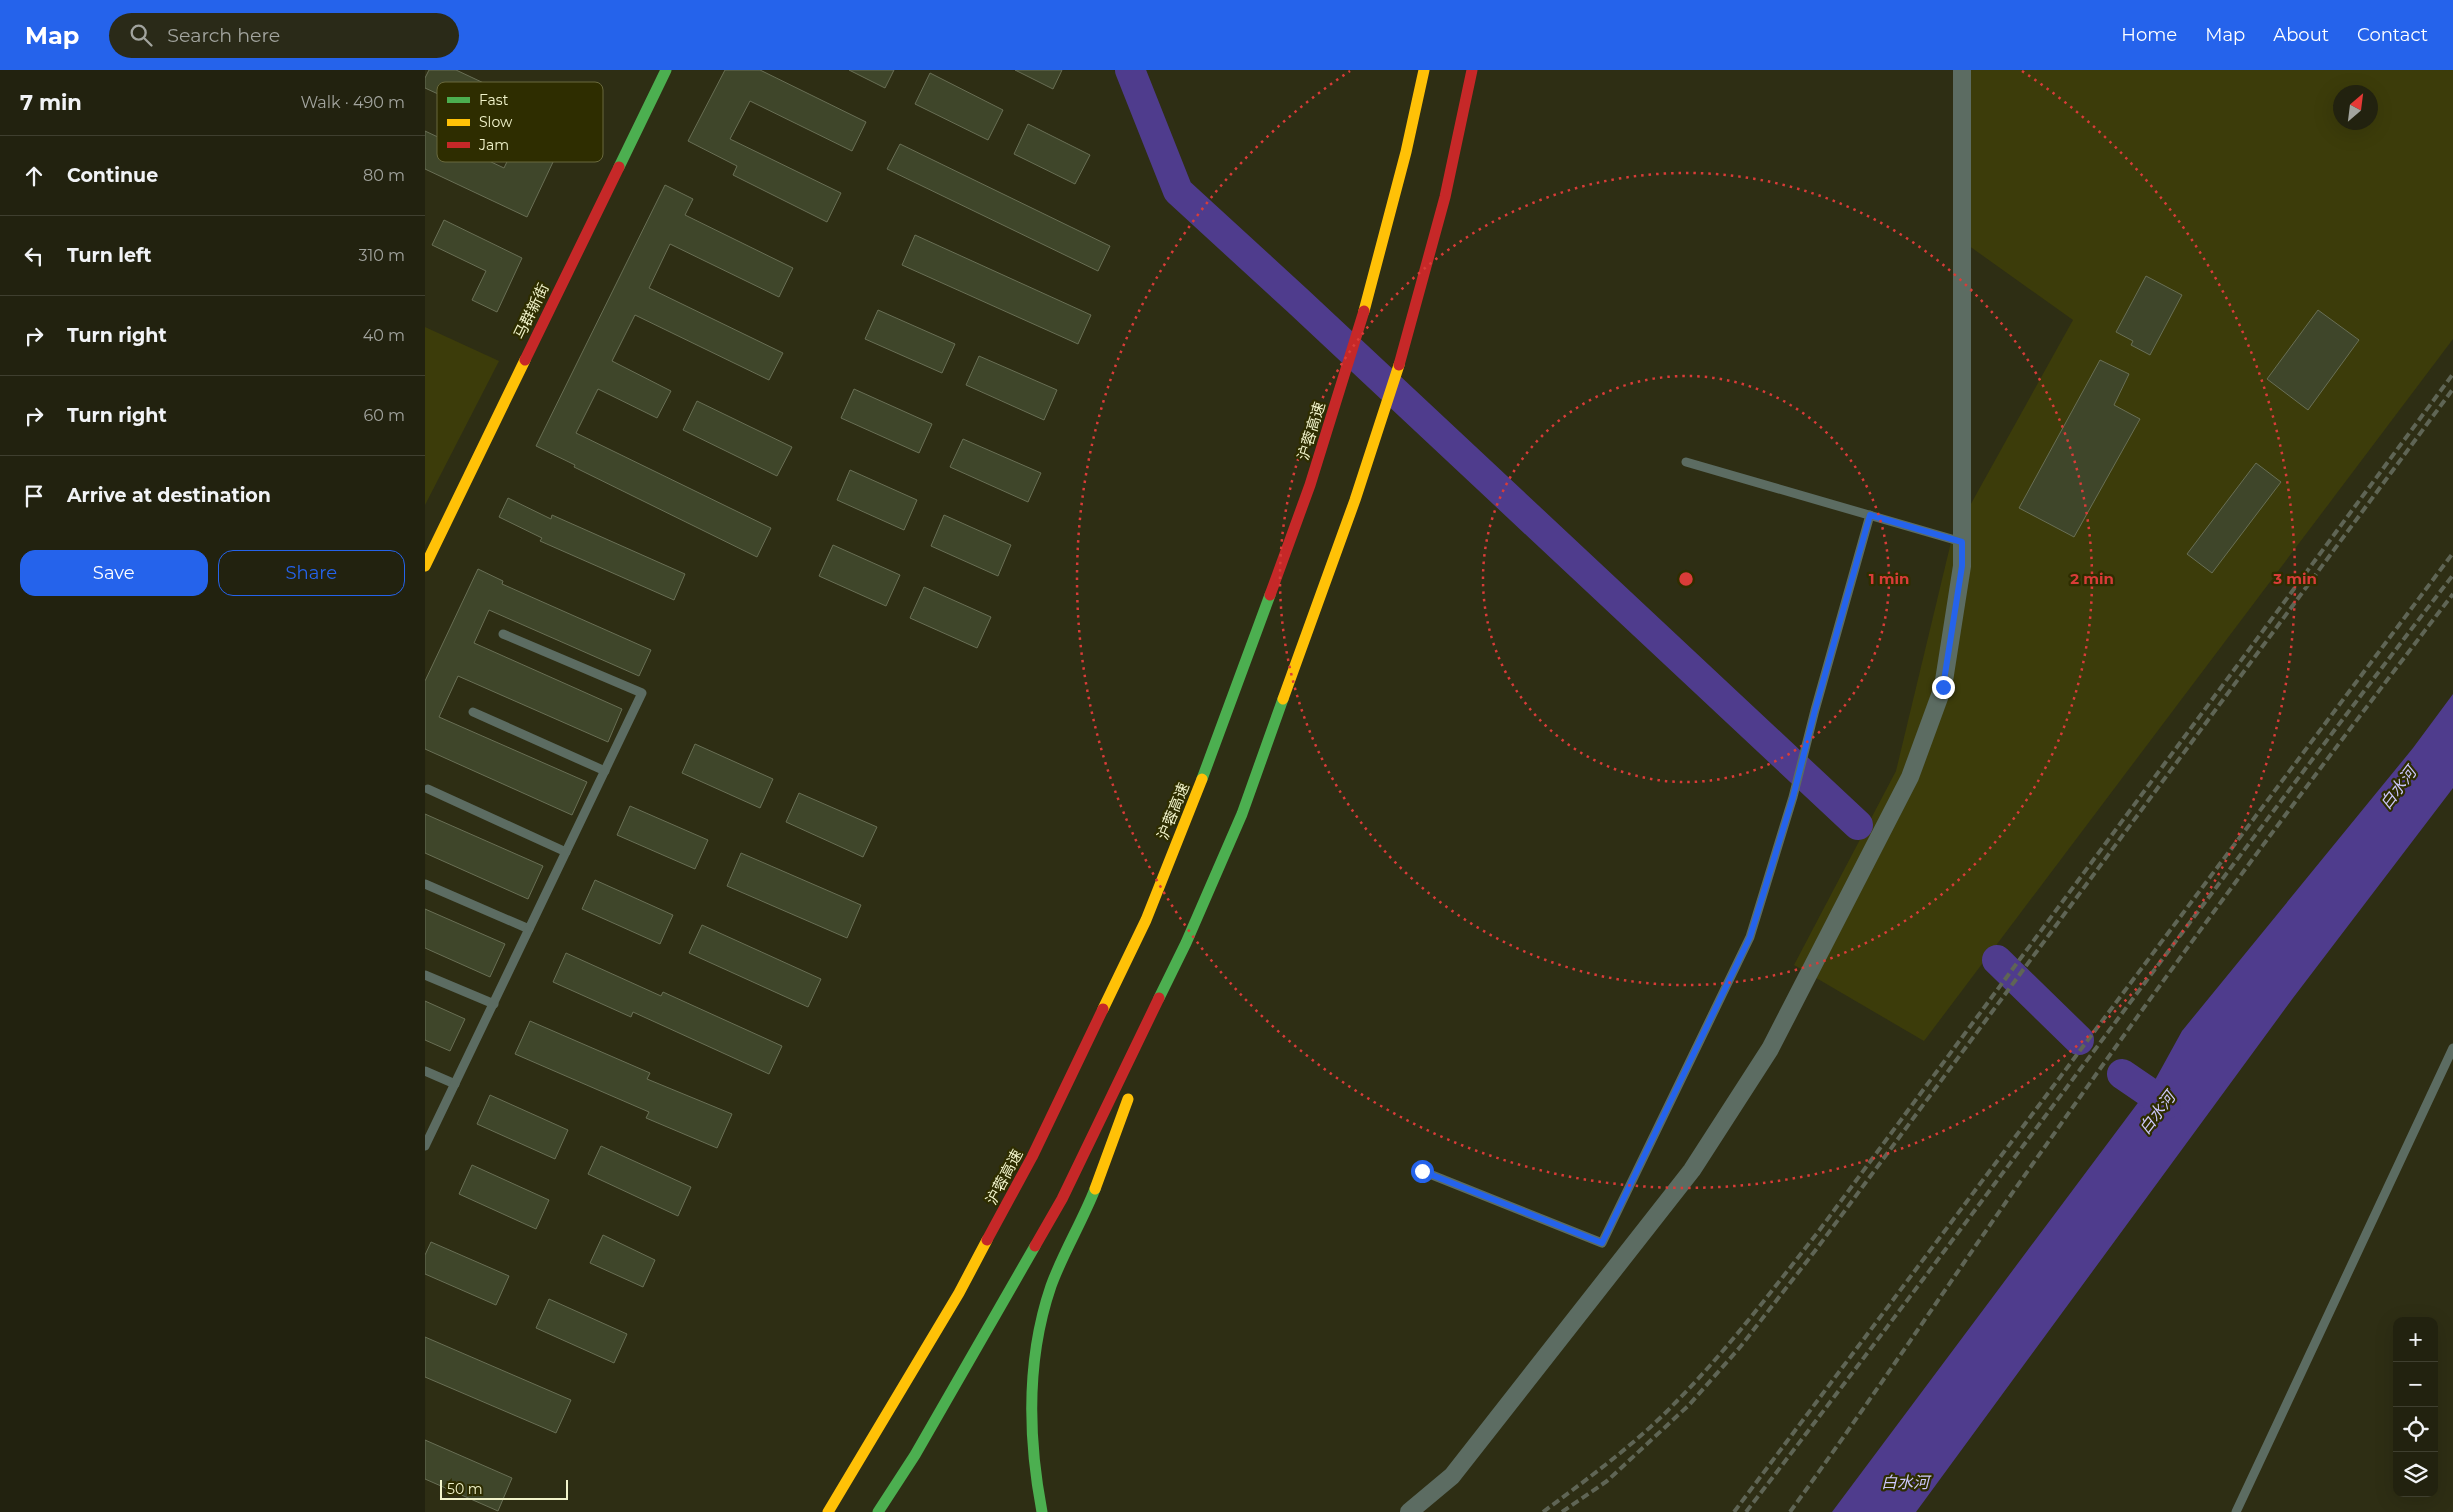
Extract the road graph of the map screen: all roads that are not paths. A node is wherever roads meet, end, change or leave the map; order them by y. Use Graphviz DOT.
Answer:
graph roads {
  1 [pos="666,70"];
  2 [pos="1424,70"];
  3 [pos="1472,70"];
  4 [pos="1962,70"];
  5 [pos="1686,462"];
  6 [pos="1870,515"];
  7 [pos="1962,542"];
  8 [pos="425,566"];
  9 [pos="503,634"];
  10 [pos="473,712"];
  11 [pos="605,771"];
  12 [pos="429,788"];
  13 [pos="566,852"];
  14 [pos="425,884"];
  15 [pos="529,929"];
  16 [pos="1186,943"];
  17 [pos="425,975"];
  18 [pos="494,1004"];
  19 [pos="2453,1048"];
  20 [pos="1141,1063"];
  21 [pos="425,1071"];
  22 [pos="455,1084"];
  23 [pos="1131,1091"];
  24 [pos="425,1146"];
  25 [pos="1422,1171"];
  26 [pos="828,1512"];
  27 [pos="878,1512"];
  28 [pos="1041,1512"];
  29 [pos="1409,1512"];
  30 [pos="2236,1512"];
  1 -- 8 [label="main road, 马群新街"];
  2 -- 26 [label="main road, 沪蓉高速"];
  3 -- 16 [label="main road"];
  4 -- 7 [label="street"];
  5 -- 6 [label="lane"];
  6 -- 7 [label="lane"];
  6 -- 25 [label="lane"];
  7 -- 29 [label="street"];
  9 -- 11 [label="lane"];
  10 -- 11 [label="lane"];
  11 -- 13 [label="lane"];
  12 -- 13 [label="lane"];
  13 -- 15 [label="lane"];
  14 -- 15 [label="lane"];
  15 -- 18 [label="lane"];
  16 -- 20 [label="main road"];
  16 -- 27 [label="main road"];
  17 -- 18 [label="lane"];
  18 -- 22 [label="lane"];
  19 -- 30 [label="lane"];
  21 -- 22 [label="lane"];
  22 -- 24 [label="lane"];
  23 -- 28 [label="main road"];
}
